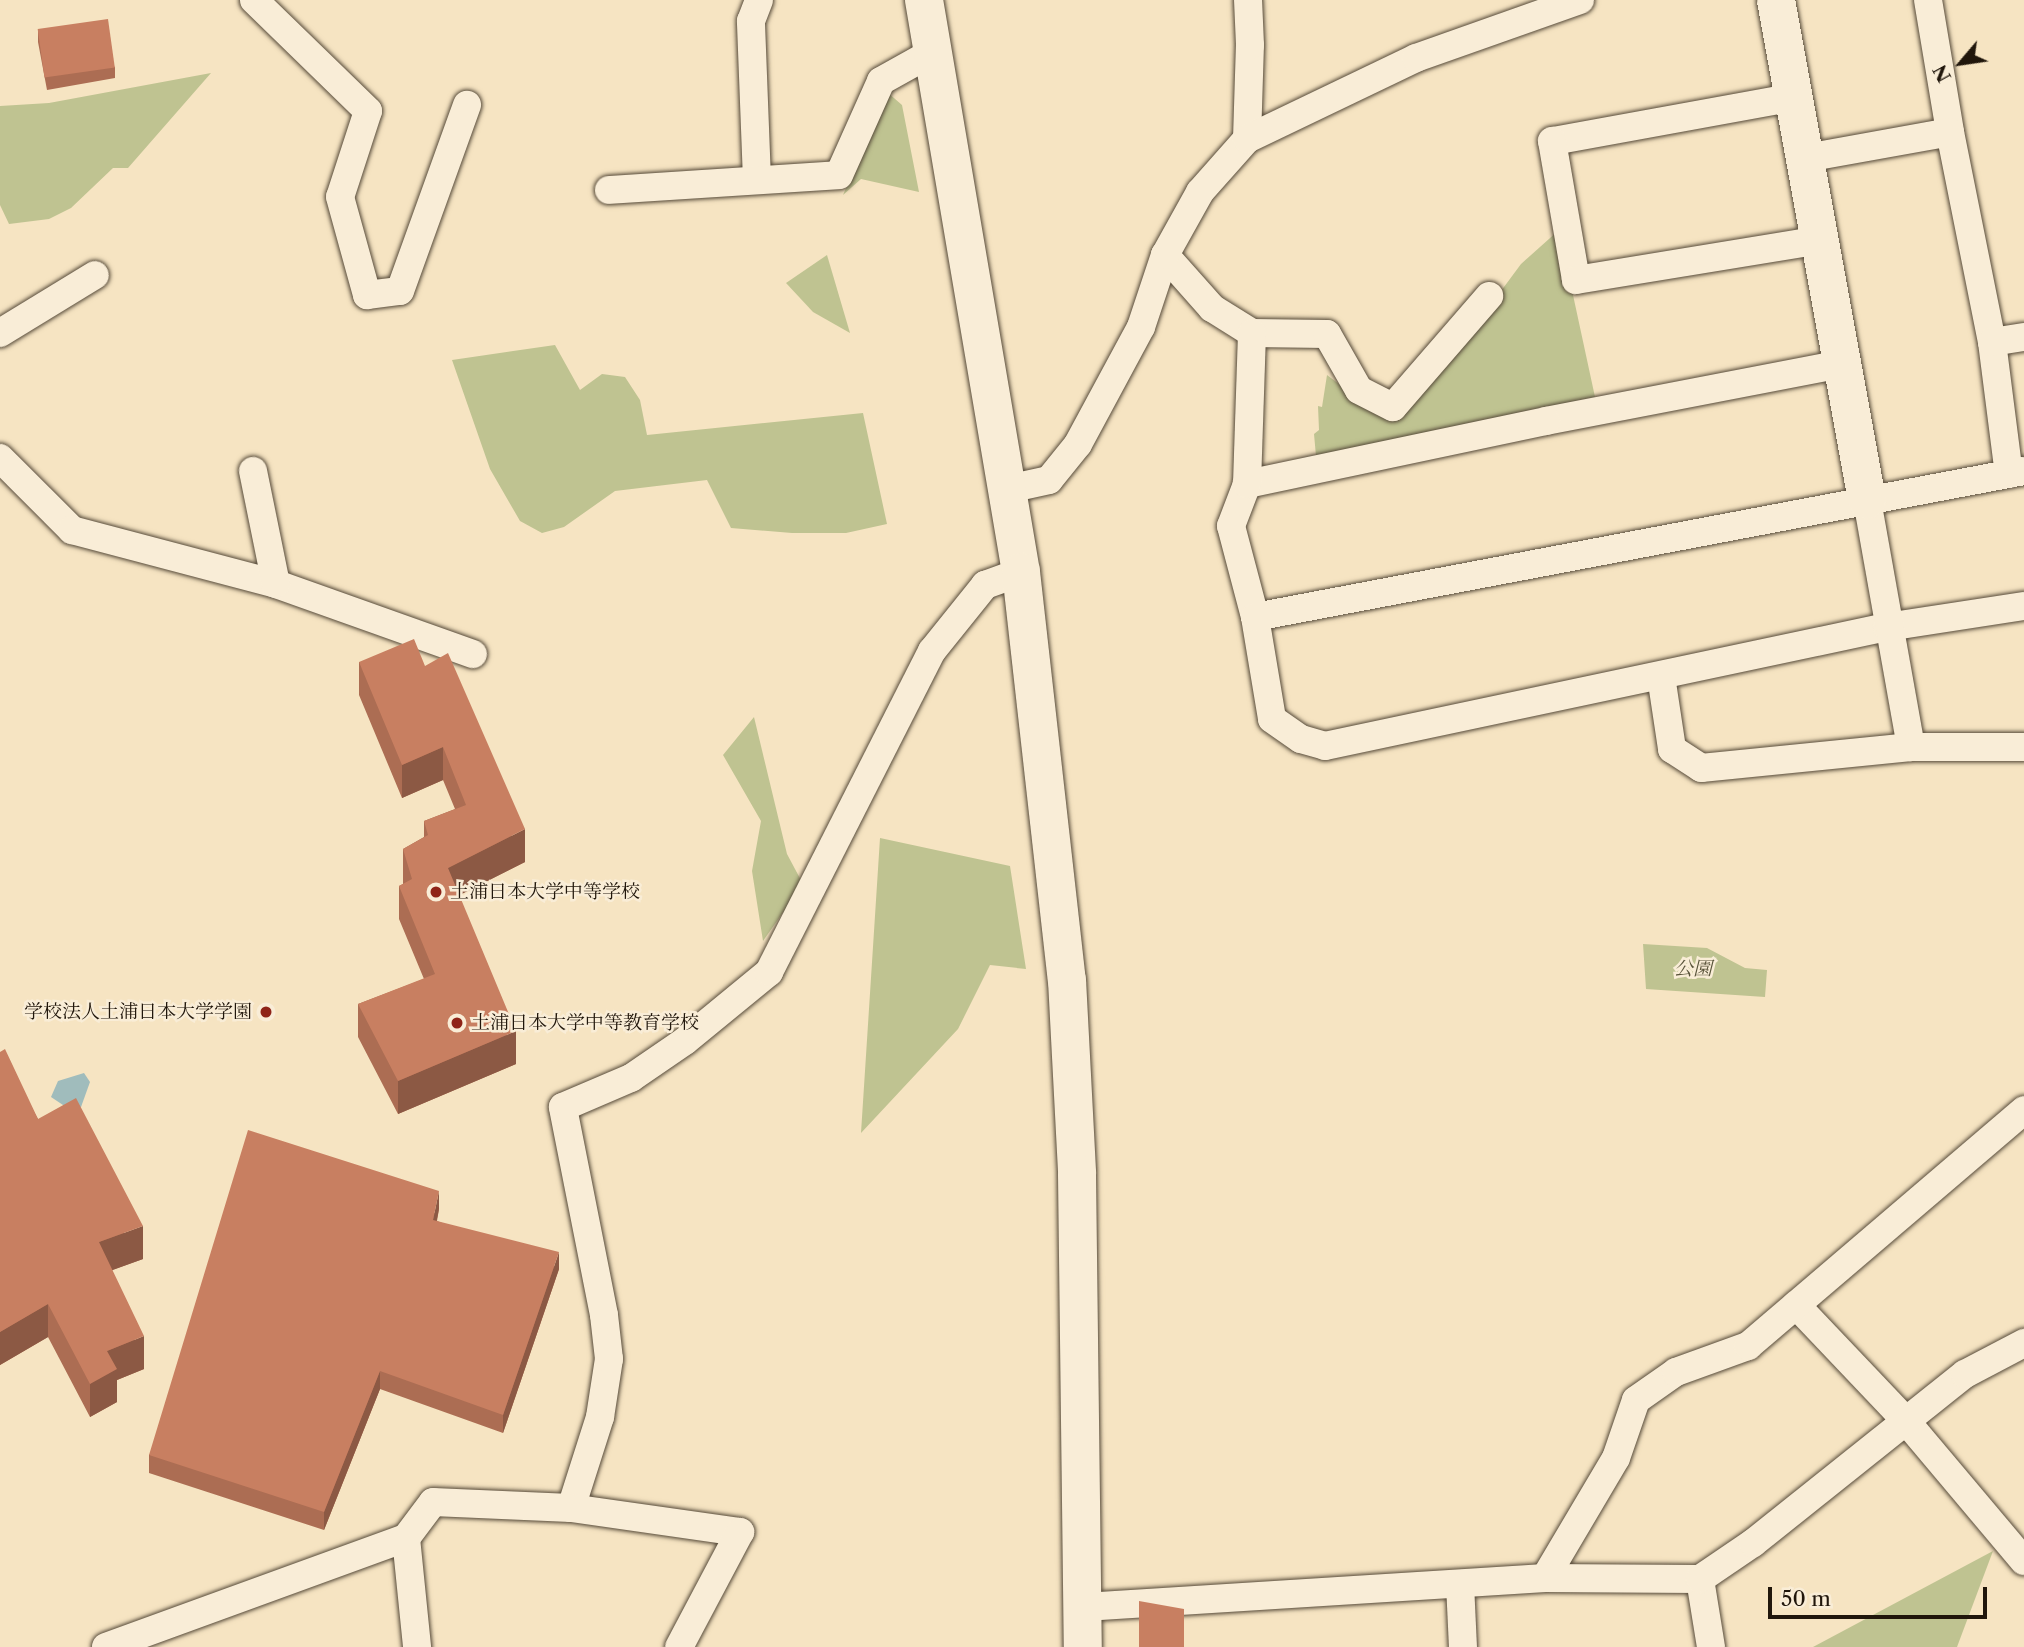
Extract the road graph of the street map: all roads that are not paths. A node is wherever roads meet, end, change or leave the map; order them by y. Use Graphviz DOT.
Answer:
graph roads {
  1 [pos="254,0"];
  2 [pos="759,0"];
  3 [pos="924,0"];
  4 [pos="1248,0"];
  5 [pos="1580,0"];
  6 [pos="1776,0"];
  7 [pos="1928,0"];
  8 [pos="933,52"];
  9 [pos="1795,97"];
  10 [pos="467,105"];
  11 [pos="1950,132"];
  12 [pos="1247,139"];
  13 [pos="1806,158"];
  14 [pos="757,180"];
  15 [pos="609,190"];
  16 [pos="1819,240"];
  17 [pos="1165,255"];
  18 [pos="95,275"];
  19 [pos="1489,296"];
  20 [pos="0,332"];
  21 [pos="1252,333"];
  22 [pos="2024,337"];
  23 [pos="1992,342"];
  24 [pos="1842,364"];
  25 [pos="0,458"];
  26 [pos="253,471"];
  27 [pos="2017,473"];
  28 [pos="1247,484"];
  29 [pos="1008,489"];
  30 [pos="1867,500"];
  31 [pos="1021,572"];
  32 [pos="276,584"];
  33 [pos="2024,606"];
  34 [pos="1255,617"];
  35 [pos="1887,627"];
  36 [pos="473,654"];
  37 [pos="1661,676"];
  38 [pos="1911,747"];
  39 [pos="2024,747"];
  40 [pos="2024,1110"];
  41 [pos="1796,1305"];
  42 [pos="2024,1343"];
  43 [pos="1906,1421"];
  44 [pos="571,1508"];
  45 [pos="2014,1529"];
  46 [pos="405,1538"];
  47 [pos="2024,1561"];
  48 [pos="1545,1578"];
  49 [pos="1700,1579"];
  50 [pos="1461,1584"];
  51 [pos="1084,1607"];
  52 [pos="107,1647"];
  53 [pos="417,1647"];
  54 [pos="679,1647"];
  55 [pos="1083,1647"];
  56 [pos="1463,1647"];
  57 [pos="1711,1647"];
  1 -- 10 [label="street"];
  2 -- 14 [label="street"];
  3 -- 8 [label="street"];
  4 -- 12 [label="street"];
  5 -- 12 [label="street"];
  6 -- 9 [label="street"];
  7 -- 11 [label="street"];
  8 -- 14 [label="street"];
  8 -- 29 [label="street"];
  9 -- 13 [label="street"];
  9 -- 16 [label="street"];
  11 -- 13 [label="street"];
  11 -- 23 [label="street"];
  12 -- 17 [label="street"];
  13 -- 16 [label="street"];
  14 -- 15 [label="street"];
  16 -- 24 [label="street"];
  17 -- 21 [label="street"];
  17 -- 29 [label="street"];
  18 -- 20 [label="street"];
  19 -- 21 [label="street"];
  21 -- 28 [label="street"];
  22 -- 23 [label="street"];
  23 -- 27 [label="street"];
  24 -- 28 [label="street"];
  24 -- 30 [label="street"];
  25 -- 32 [label="street"];
  26 -- 32 [label="street"];
  27 -- 30 [label="street"];
  28 -- 34 [label="street"];
  29 -- 31 [label="street"];
  30 -- 34 [label="street"];
  30 -- 35 [label="street"];
  31 -- 44 [label="street"];
  31 -- 51 [label="street"];
  32 -- 36 [label="street"];
  33 -- 35 [label="street"];
  34 -- 37 [label="street"];
  35 -- 37 [label="street"];
  35 -- 38 [label="street"];
  37 -- 38 [label="street"];
  38 -- 39 [label="street"];
  40 -- 41 [label="street"];
  41 -- 43 [label="street"];
  41 -- 48 [label="street"];
  42 -- 43 [label="street"];
  43 -- 45 [label="street"];
  43 -- 49 [label="street"];
  44 -- 46 [label="street"];
  44 -- 54 [label="street"];
  45 -- 47 [label="street"];
  46 -- 52 [label="street"];
  46 -- 53 [label="street"];
  48 -- 49 [label="street"];
  48 -- 50 [label="street"];
  49 -- 57 [label="street"];
  50 -- 51 [label="street"];
  50 -- 56 [label="street"];
  51 -- 55 [label="street"];
}
